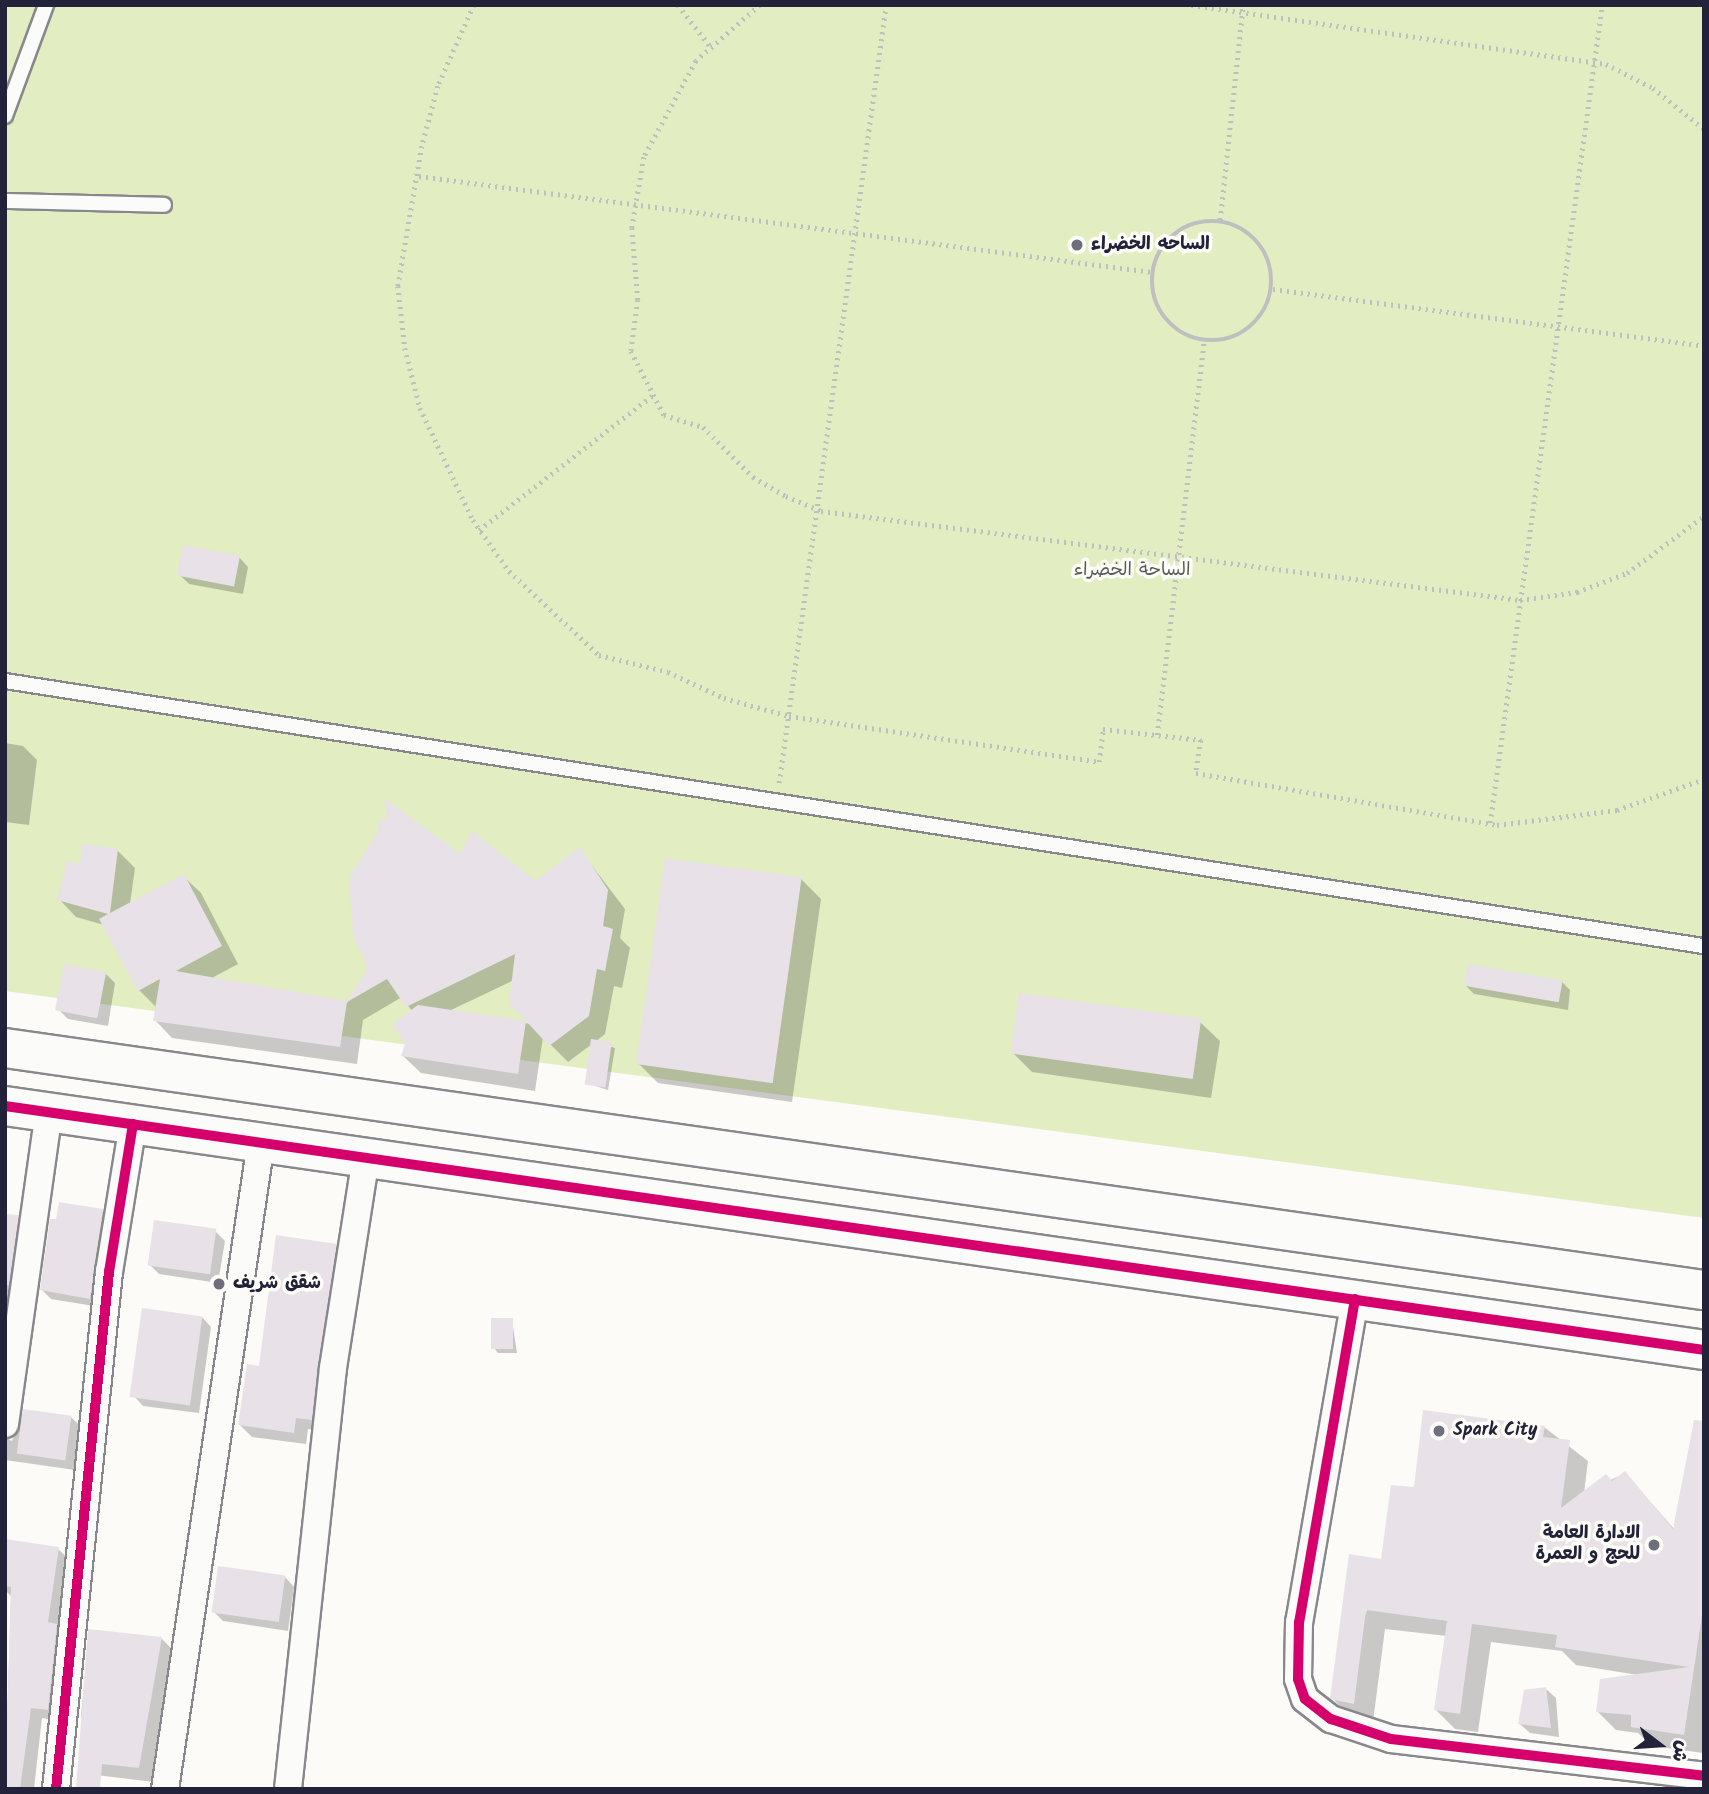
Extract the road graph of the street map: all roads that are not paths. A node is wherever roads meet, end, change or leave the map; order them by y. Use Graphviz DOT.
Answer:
graph roads {
  1 [pos="46,5"];
  2 [pos="5,116"];
  3 [pos="5,201"];
  4 [pos="164,205"];
  5 [pos="5,681"];
  6 [pos="1704,946"];
  7 [pos="5,1048"];
  8 [pos="5,1106"];
  9 [pos="49,1112"];
  10 [pos="133,1124"];
  11 [pos="261,1143"];
  12 [pos="366,1158"];
  13 [pos="1704,1290"];
  14 [pos="1355,1300"];
  15 [pos="1704,1350"];
  16 [pos="5,1424"];
  17 [pos="1704,1776"];
  18 [pos="56,1789"];
  19 [pos="165,1789"];
  20 [pos="288,1789"];
  1 -- 2 [label="lane"];
  3 -- 4 [label="lane"];
  5 -- 6 [label="lane"];
  7 -- 13 [label="street"];
  8 -- 9 [label="street"];
  9 -- 10 [label="street"];
  9 -- 16 [label="street"];
  10 -- 11 [label="street"];
  10 -- 18 [label="street"];
  11 -- 12 [label="street"];
  11 -- 19 [label="street"];
  12 -- 14 [label="street"];
  12 -- 20 [label="street"];
  14 -- 15 [label="street"];
  14 -- 17 [label="street"];
}
